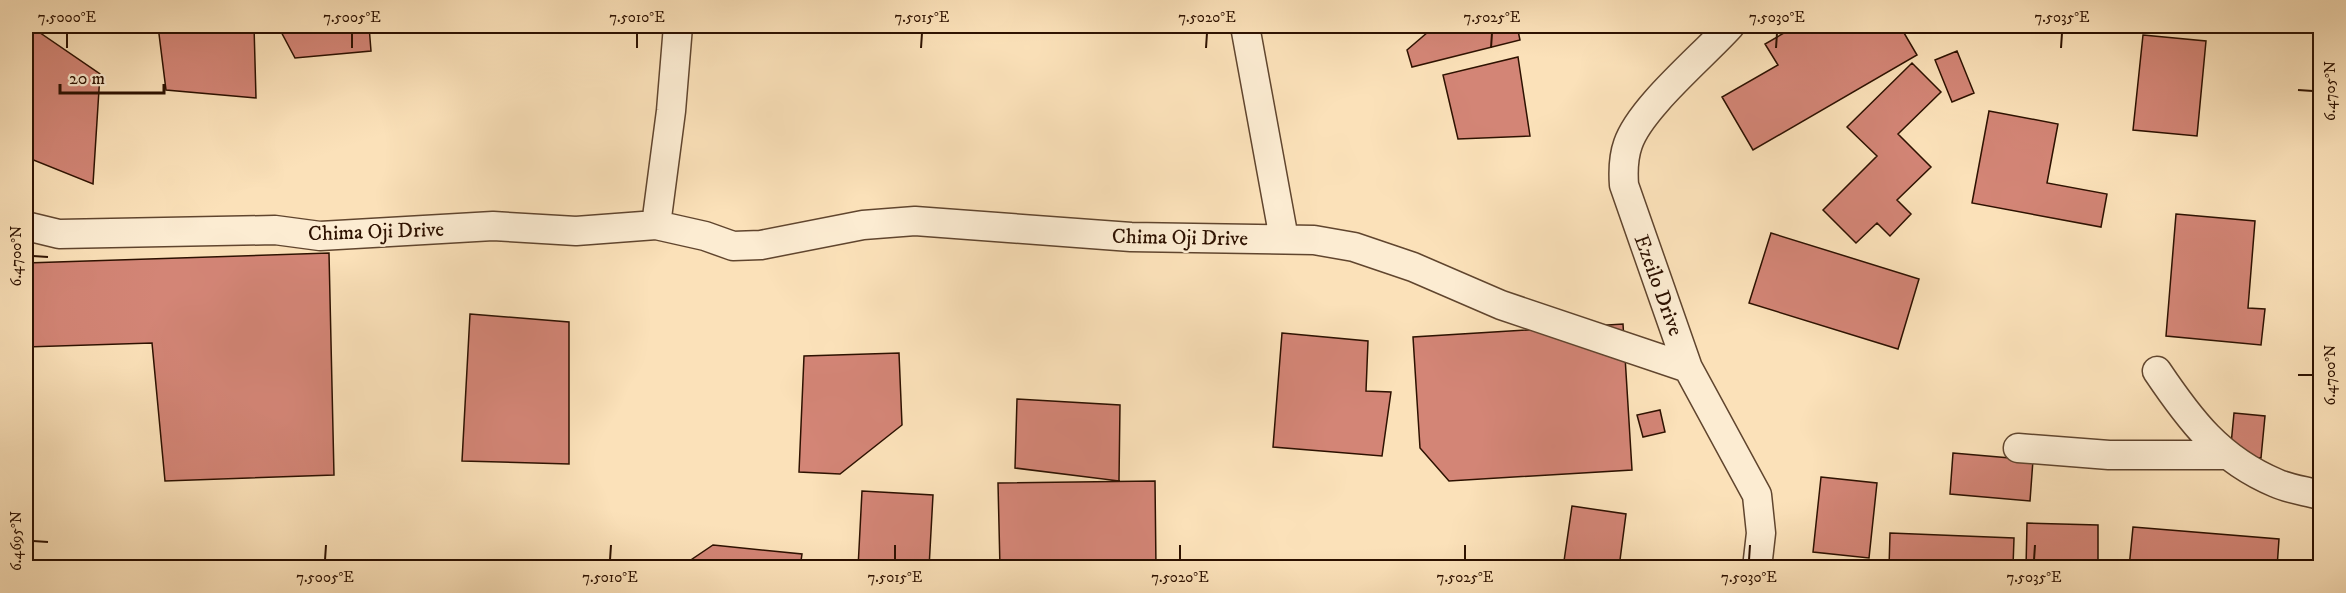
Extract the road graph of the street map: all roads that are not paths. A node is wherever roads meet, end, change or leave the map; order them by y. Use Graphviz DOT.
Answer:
graph roads {
  1 [pos="678,26"];
  2 [pos="1245,26"];
  3 [pos="1730,26"];
  4 [pos="656,225"];
  5 [pos="26,226"];
  6 [pos="1284,239"];
  7 [pos="1688,368"];
  8 [pos="2157,371"];
  9 [pos="2018,448"];
  10 [pos="2224,454"];
  11 [pos="2320,495"];
  12 [pos="1757,567"];
  1 -- 4 [label="street"];
  2 -- 6 [label="street"];
  3 -- 7 [label="street, Ezeilo Drive"];
  4 -- 5 [label="street, Chima Oji Drive"];
  4 -- 6 [label="street, Chima Oji Drive"];
  6 -- 7 [label="street, Chima Oji Drive"];
  7 -- 12 [label="street, Ezeilo Drive"];
  8 -- 10 [label="street"];
  9 -- 10 [label="street"];
  10 -- 11 [label="street"];
}
